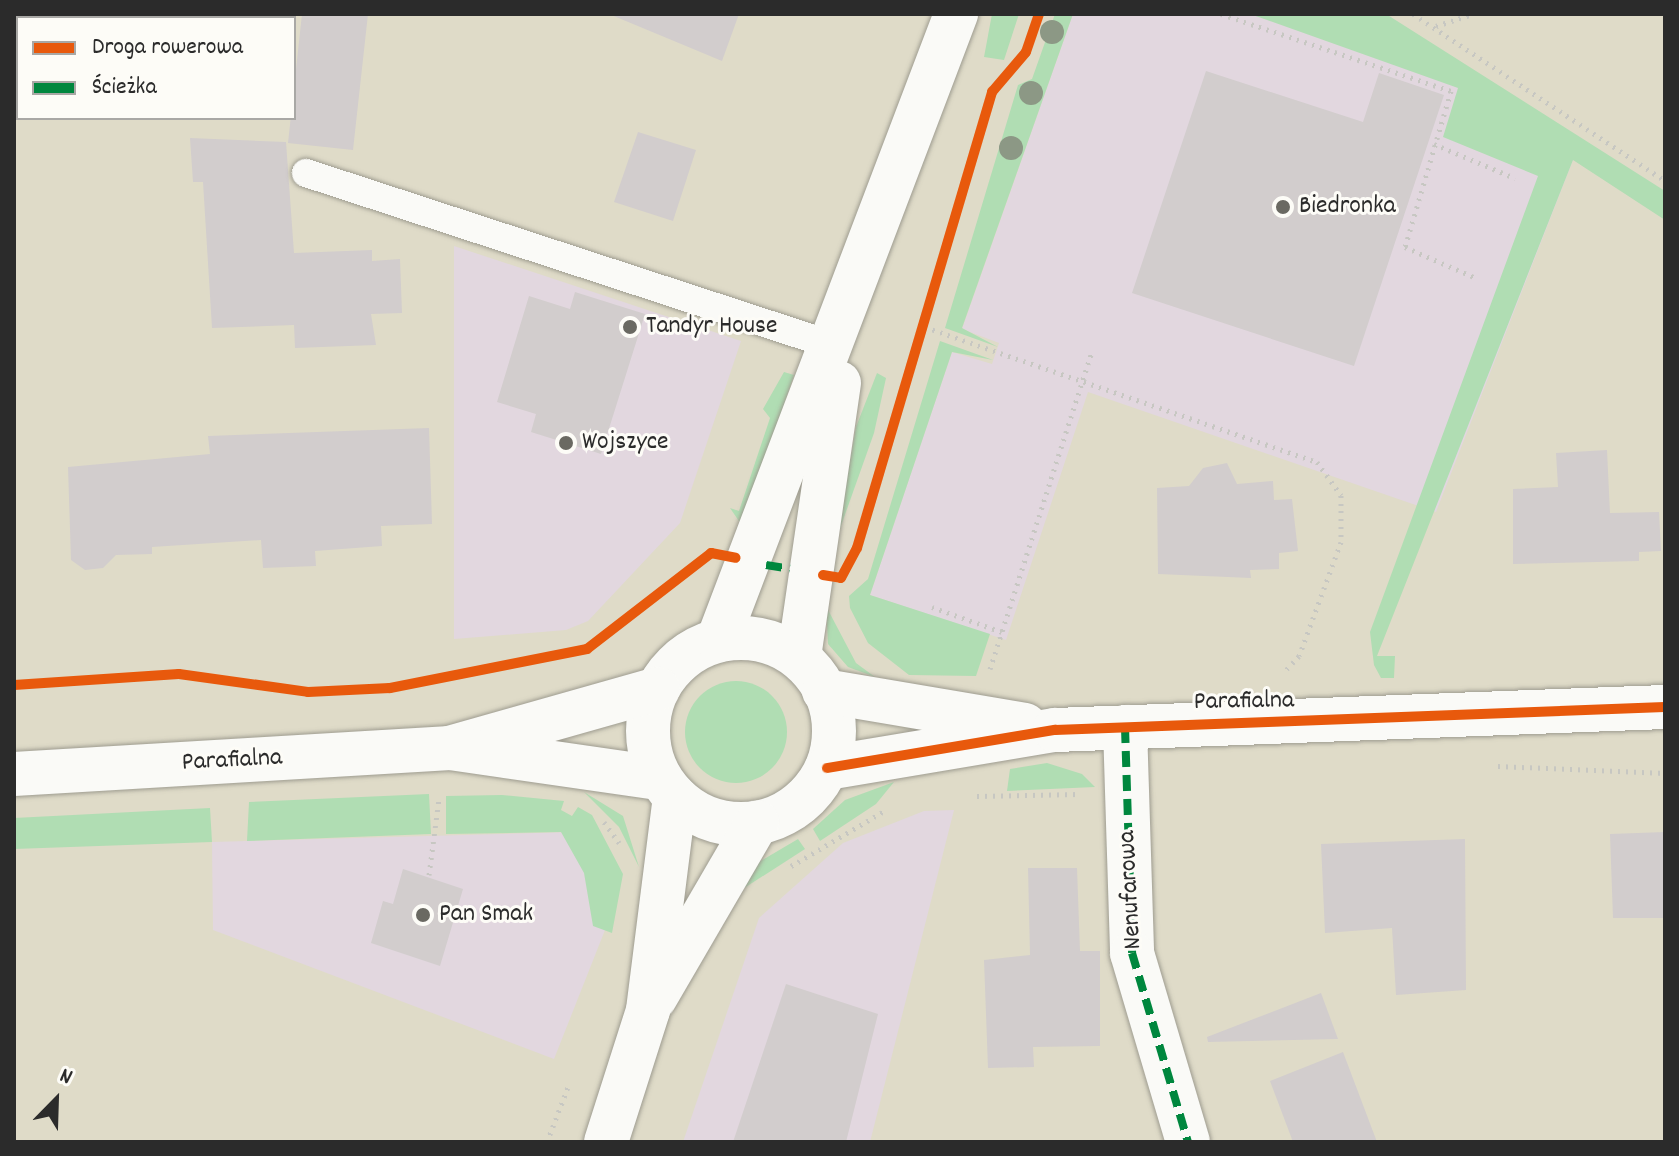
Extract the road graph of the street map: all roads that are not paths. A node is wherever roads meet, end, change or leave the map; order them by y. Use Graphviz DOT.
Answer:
graph roads {
  1 [pos="956,14"];
  2 [pos="306,173"];
  3 [pos="835,346"];
  4 [pos="718,640"];
  5 [pos="812,674"];
  6 [pos="658,689"];
  7 [pos="1665,707"];
  8 [pos="1125,727"];
  9 [pos="1055,730"];
  10 [pos="444,767"];
  11 [pos="827,768"];
  12 [pos="14,774"];
  13 [pos="666,788"];
  14 [pos="757,823"];
  15 [pos="648,1010"];
  16 [pos="606,1142"];
  17 [pos="1188,1142"];
  1 -- 3 [label="street"];
  2 -- 3 [label="lane"];
  3 -- 4 [label="street"];
  3 -- 5 [label="street"];
  4 -- 5 [label="street"];
  4 -- 6 [label="street"];
  5 -- 9 [label="street, Parafialna"];
  5 -- 11 [label="street"];
  6 -- 10 [label="street, Parafialna"];
  6 -- 13 [label="street"];
  7 -- 8 [label="street, Parafialna"];
  8 -- 9 [label="street, Parafialna"];
  8 -- 17 [label="street, Nenufarowa"];
  9 -- 11 [label="street, Parafialna"];
  10 -- 12 [label="street, Parafialna"];
  10 -- 13 [label="street, Parafialna"];
  11 -- 14 [label="street"];
  13 -- 14 [label="street"];
  13 -- 15 [label="street"];
  14 -- 15 [label="street"];
  15 -- 16 [label="street"];
}
